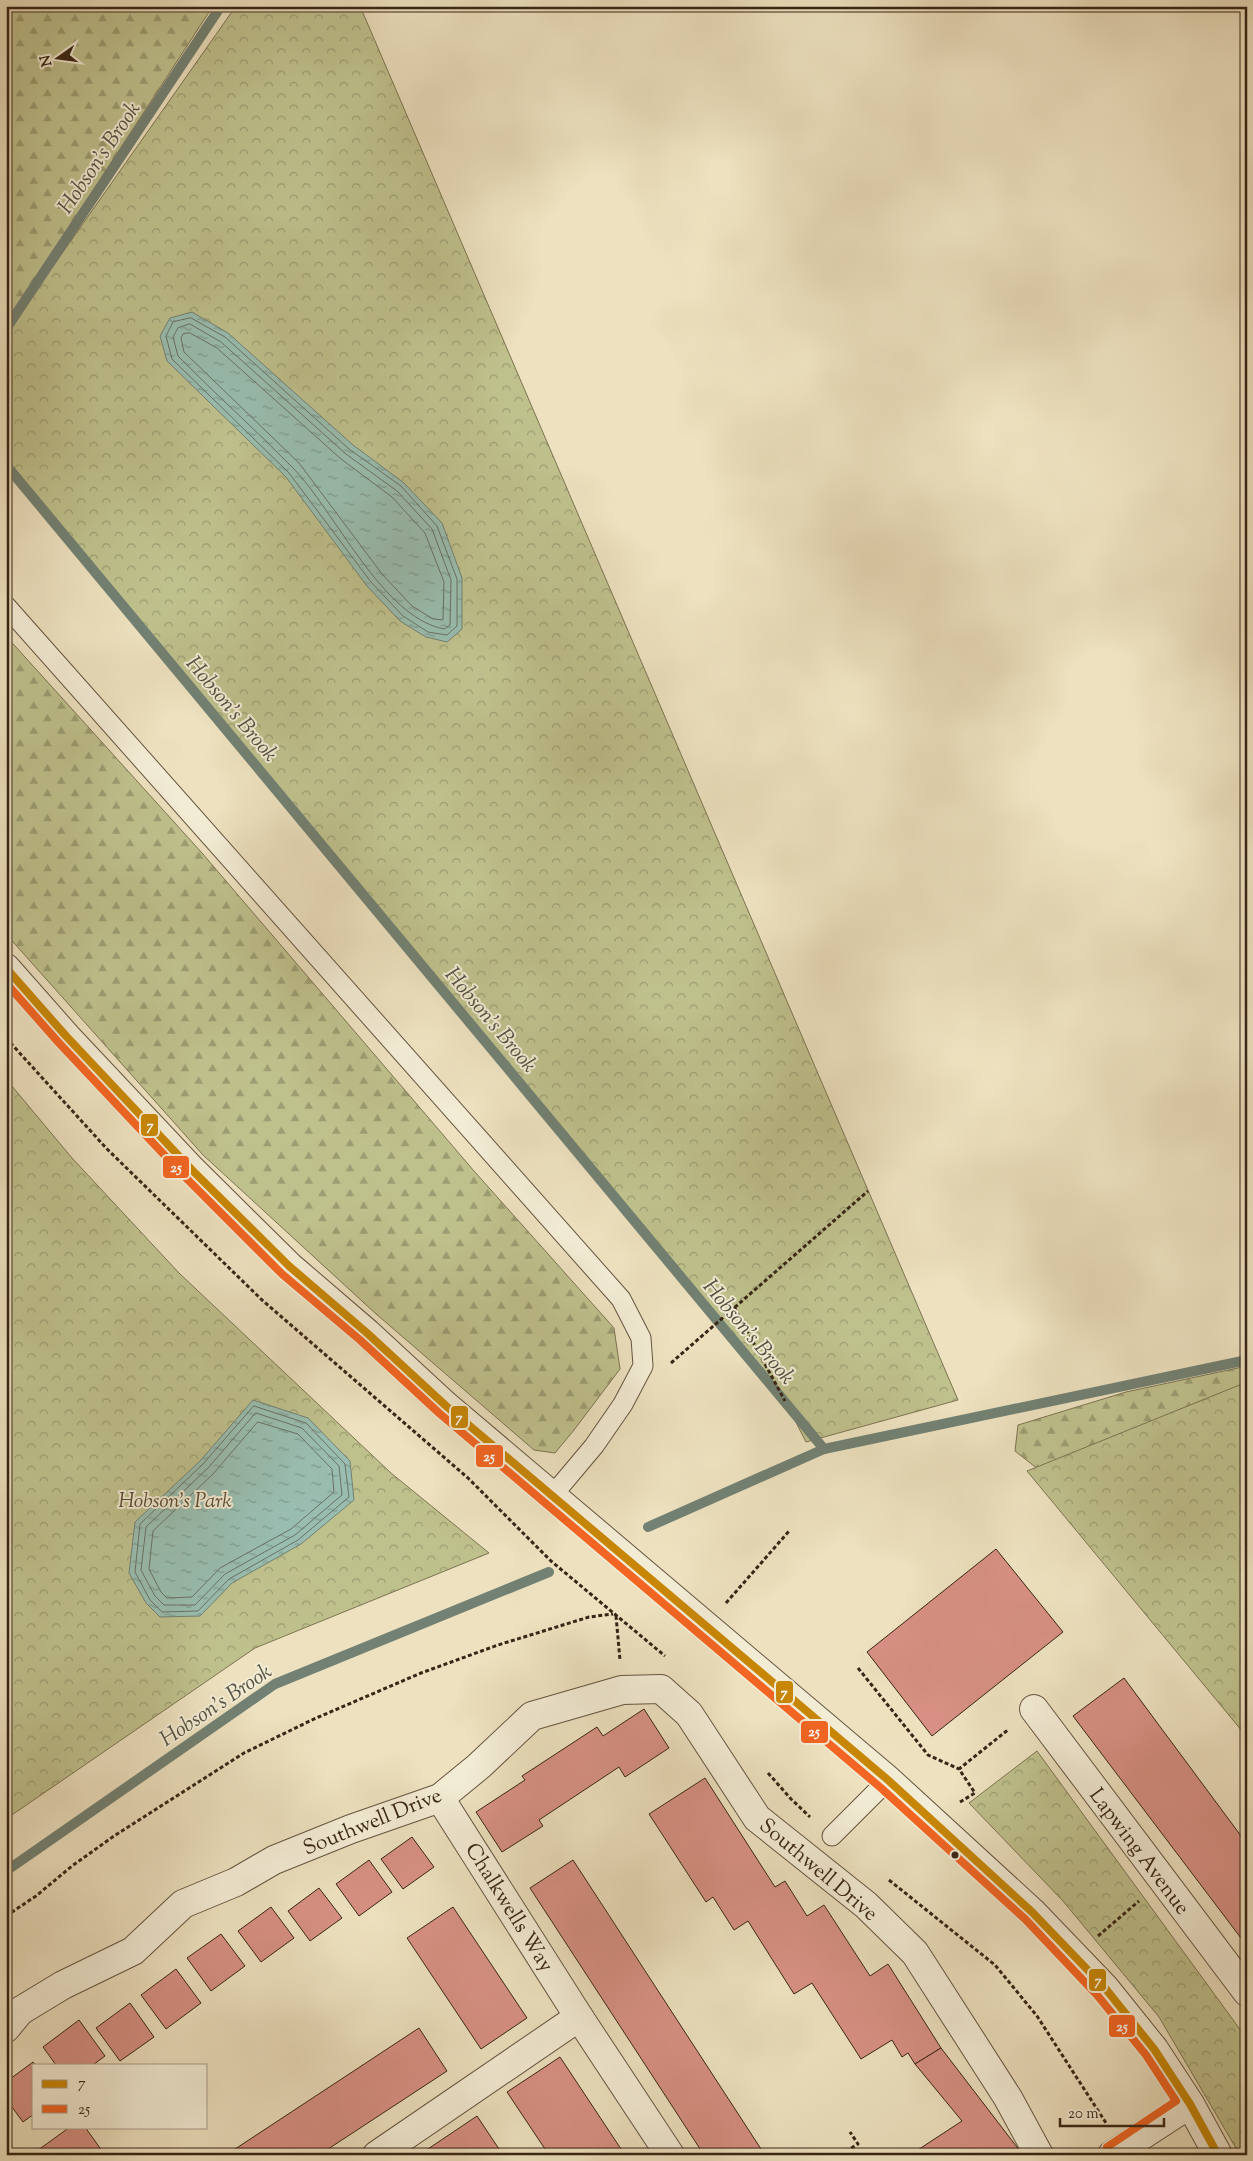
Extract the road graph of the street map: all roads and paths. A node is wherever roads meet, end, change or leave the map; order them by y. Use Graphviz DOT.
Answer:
graph roads {
  1 [pos="6,606"];
  2 [pos="6,968"];
  3 [pos="6,1038"];
  4 [pos="868,1191"];
  5 [pos="734,1307"];
  6 [pos="688,1348"];
  7 [pos="785,1401"];
  8 [pos="552,1496"];
  9 [pos="790,1530"];
  10 [pos="615,1614"];
  11 [pos="706,1626"];
  12 [pos="665,1657"];
  13 [pos="858,1668"];
  14 [pos="622,1690"];
  15 [pos="1034,1709"];
  16 [pos="959,1769"];
  17 [pos="767,1771"];
  18 [pos="888,1780"];
  19 [pos="440,1798"];
  20 [pos="931,1819"];
  21 [pos="832,1836"];
  22 [pos="885,1877"];
  23 [pos="1162,1881"];
  24 [pos="6,1916"];
  25 [pos="1075,1956"];
  26 [pos="1247,1992"];
  27 [pos="579,2017"];
  28 [pos="6,2028"];
  29 [pos="1190,2104"];
  30 [pos="850,2132"];
  31 [pos="1117,2152"];
  32 [pos="377,2155"];
  33 [pos="670,2155"];
  34 [pos="840,2155"];
  35 [pos="1039,2155"];
  36 [pos="1218,2155"];
  1 -- 8 [label="lane"];
  2 -- 8 [label="street"];
  3 -- 10 [label="path"];
  4 -- 5 [label="path"];
  5 -- 6 [label="path"];
  5 -- 7 [label="path"];
  8 -- 11 [label="street"];
  9 -- 11 [label="path"];
  10 -- 12 [label="path"];
  10 -- 14 [label="path"];
  10 -- 24 [label="path"];
  11 -- 18 [label="street"];
  13 -- 16 [label="path"];
  14 -- 19 [label="street, Southwell Drive"];
  14 -- 35 [label="street, Southwell Drive"];
  15 -- 16 [label="path"];
  15 -- 23 [label="street, Lapwing Avenue"];
  16 -- 20 [label="path"];
  17 -- 21 [label="path"];
  18 -- 20 [label="street"];
  18 -- 21 [label="lane"];
  19 -- 27 [label="street, Chalkwells Way"];
  19 -- 28 [label="street, Southwell Drive"];
  20 -- 25 [label="street"];
  22 -- 31 [label="path"];
  23 -- 25 [label="path"];
  23 -- 26 [label="street, Lapwing Avenue"];
  25 -- 29 [label="street"];
  27 -- 32 [label="street"];
  27 -- 33 [label="street, Chalkwells Way"];
  29 -- 31 [label="street"];
  29 -- 36 [label="street"];
  30 -- 34 [label="path"];
}
